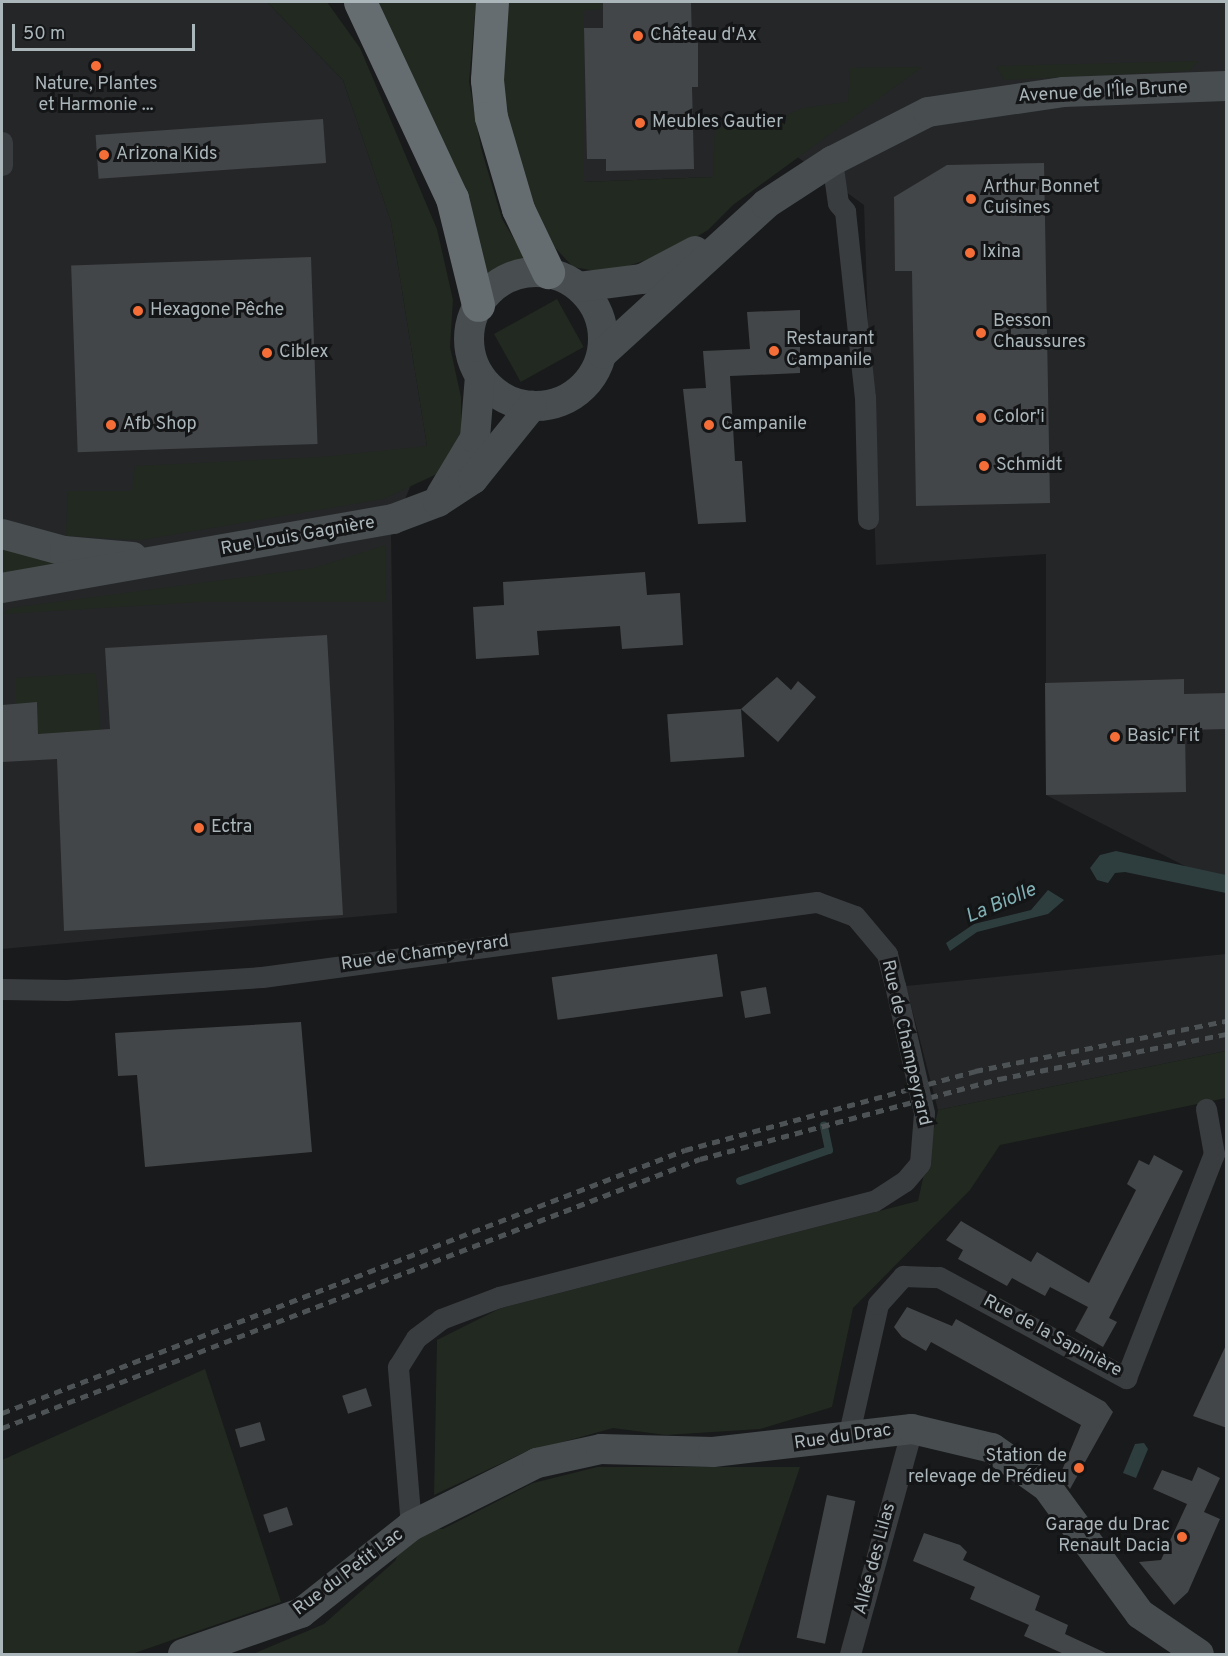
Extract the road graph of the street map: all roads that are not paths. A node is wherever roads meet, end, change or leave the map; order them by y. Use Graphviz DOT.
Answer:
graph roads {
  1 [pos="360,2"];
  2 [pos="492,2"];
  3 [pos="1227,86"];
  4 [pos="2,142"];
  5 [pos="832,160"];
  6 [pos="2,165"];
  7 [pos="838,203"];
  8 [pos="728,234"];
  9 [pos="548,272"];
  10 [pos="579,286"];
  11 [pos="478,305"];
  12 [pos="602,354"];
  13 [pos="480,376"];
  14 [pos="532,406"];
  15 [pos="438,500"];
  16 [pos="2,534"];
  17 [pos="154,561"];
  18 [pos="2,588"];
  19 [pos="2,989"];
  20 [pos="1206,1109"];
  21 [pos="912,1428"];
  22 [pos="849,1433"];
  23 [pos="411,1526"];
  24 [pos="855,1652"];
  25 [pos="183,1654"];
  26 [pos="1199,1654"];
  1 -- 11 [label="highway"];
  2 -- 9 [label="highway"];
  3 -- 5 [label="street, Avenue de l'Île Brune"];
  4 -- 6 [label="street"];
  5 -- 7 [label="street"];
  5 -- 8 [label="street, Avenue de l'Île Brune"];
  7 -- 7 [label="street"];
  8 -- 10 [label="street, Avenue de l'Île Brune"];
  8 -- 12 [label="street, Avenue de l'Île Brune"];
  9 -- 10 [label="street"];
  9 -- 11 [label="street"];
  10 -- 12 [label="street"];
  11 -- 13 [label="street"];
  12 -- 14 [label="street"];
  13 -- 14 [label="street"];
  13 -- 15 [label="street"];
  14 -- 15 [label="street, Rue Louis Gagnière"];
  15 -- 17 [label="street, Rue Louis Gagnière"];
  16 -- 17 [label="street, Rue Louis Gagnière"];
  17 -- 18 [label="street, Rue Louis Gagnière"];
  19 -- 23 [label="street, Rue de Champeyrard, bridge"];
  20 -- 22 [label="street, Rue de la Sapinière"];
  21 -- 22 [label="street, Rue du Drac"];
  21 -- 24 [label="street, Allée des Lilas"];
  21 -- 26 [label="street, Rue du Drac"];
  22 -- 23 [label="street, Rue du Drac"];
  23 -- 25 [label="street, Rue du Petit Lac"];
}
